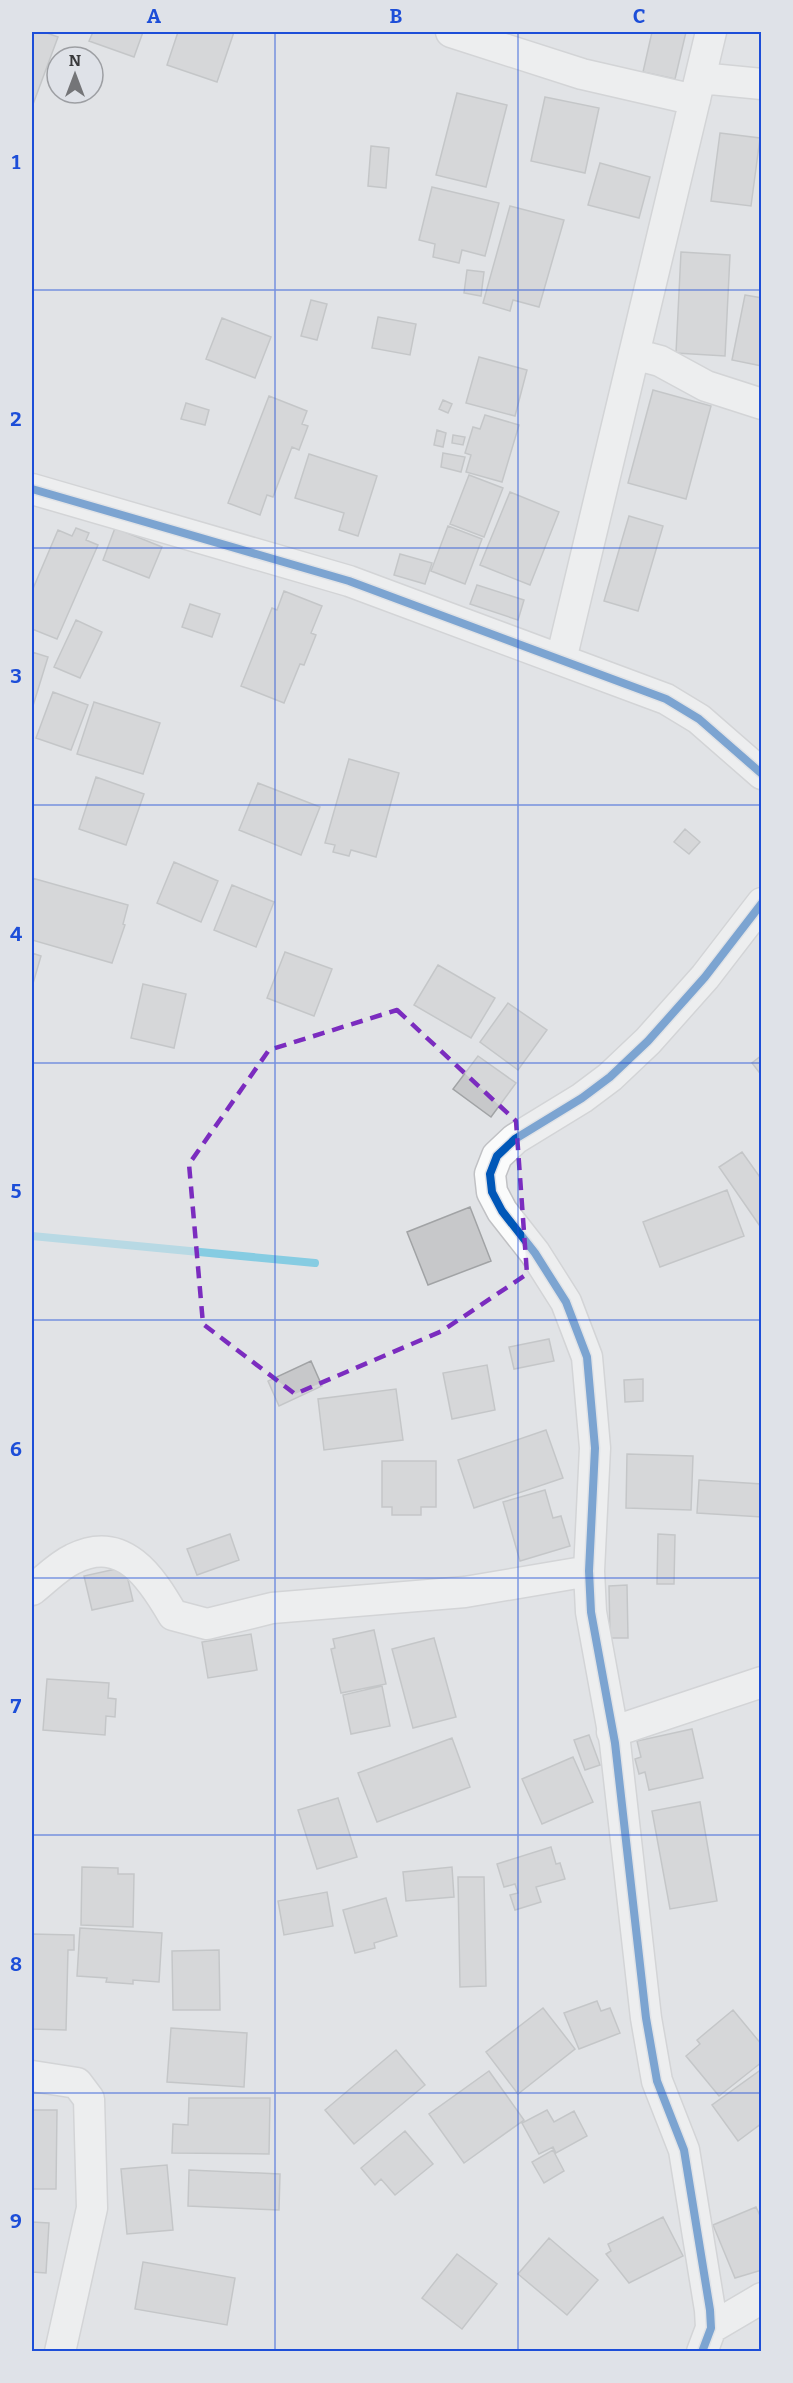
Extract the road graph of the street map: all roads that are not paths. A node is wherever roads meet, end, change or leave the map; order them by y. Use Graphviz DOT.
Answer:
graph roads {
  1 [pos="452,32"];
  2 [pos="711,32"];
  3 [pos="762,84"];
  4 [pos="697,89"];
  5 [pos="634,354"];
  6 [pos="762,404"];
  7 [pos="32,489"];
  8 [pos="561,660"];
  9 [pos="762,774"];
  10 [pos="762,903"];
  11 [pos="589,1571"];
  12 [pos="32,1590"];
  13 [pos="762,1682"];
  14 [pos="612,1732"];
  15 [pos="32,2076"];
  16 [pos="761,2300"];
  17 [pos="707,2340"];
  18 [pos="60,2352"];
  1 -- 4 [label="street"];
  2 -- 4 [label="street"];
  3 -- 4 [label="street"];
  4 -- 5 [label="street"];
  5 -- 6 [label="street"];
  5 -- 8 [label="street"];
  7 -- 8 [label="street"];
  8 -- 9 [label="street"];
  10 -- 11 [label="street"];
  11 -- 12 [label="street"];
  11 -- 14 [label="street"];
  13 -- 14 [label="street"];
  14 -- 17 [label="street"];
  15 -- 18 [label="street"];
  16 -- 17 [label="street"];
}
